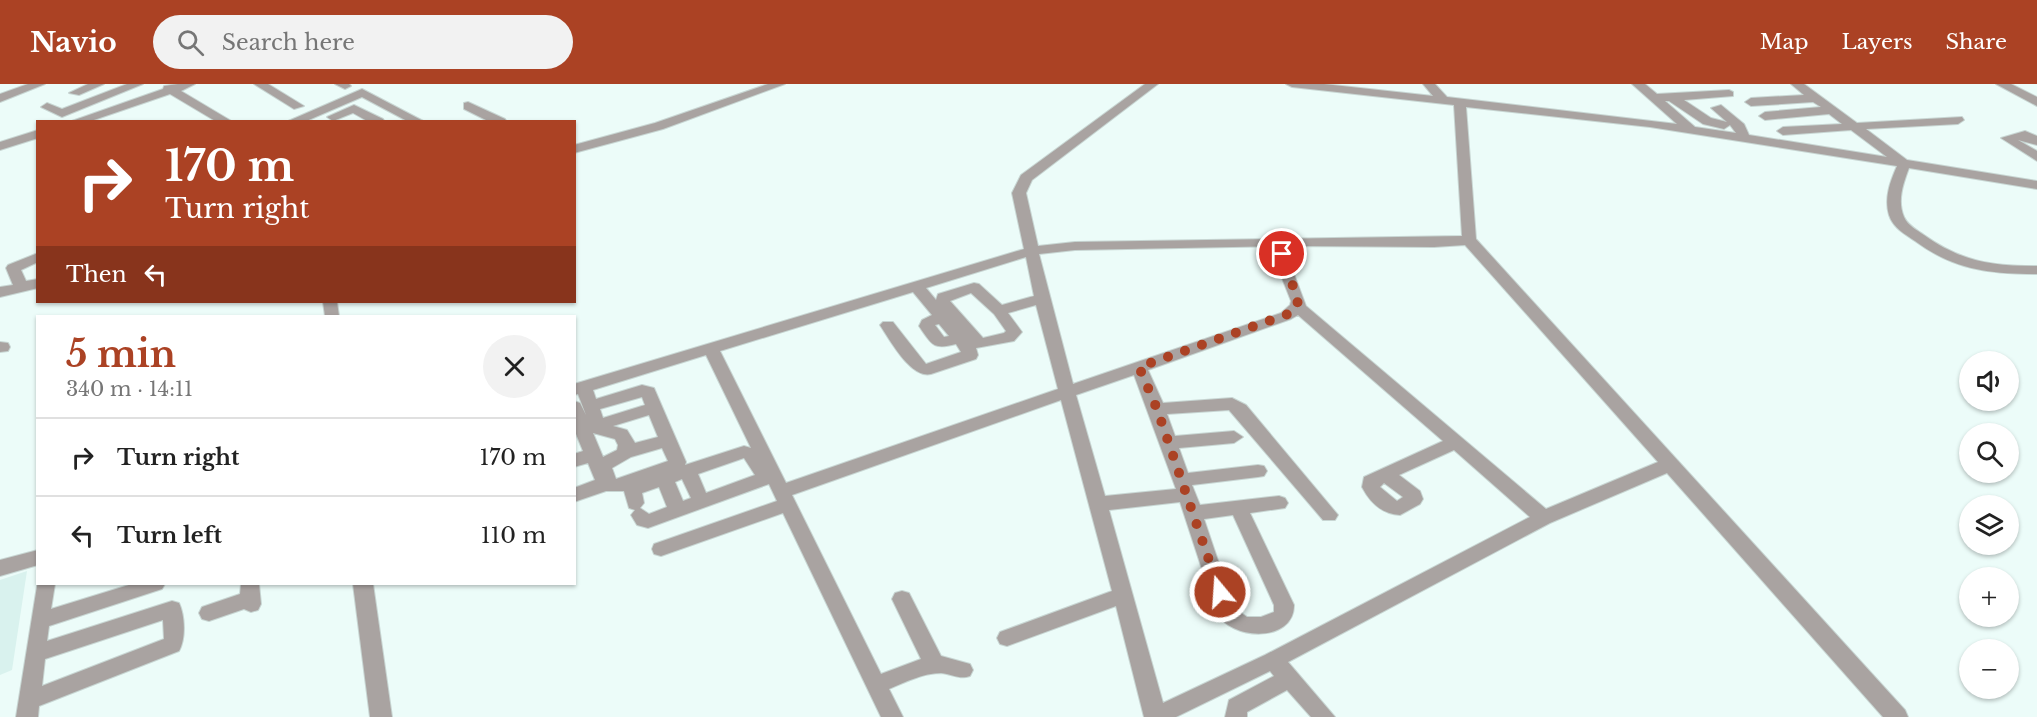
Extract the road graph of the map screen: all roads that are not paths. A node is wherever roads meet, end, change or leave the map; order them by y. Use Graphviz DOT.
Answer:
graph roads {
  1 [pos="39,84"];
  2 [pos="98,84"];
  3 [pos="137,84"];
  4 [pos="154,84"];
  5 [pos="189,84"];
  6 [pos="260,84"];
  7 [pos="779,84"];
  8 [pos="1152,84"];
  9 [pos="1292,84"];
  10 [pos="1429,84"];
  11 [pos="2002,84"];
  12 [pos="1719,86"];
  13 [pos="1799,86"];
  14 [pos="174,89"];
  15 [pos="1647,91"];
  16 [pos="75,93"];
  17 [pos="0,98"];
  18 [pos="1673,98"];
  19 [pos="1816,98"];
  20 [pos="2036,101"];
  21 [pos="1751,102"];
  22 [pos="1452,103"];
  23 [pos="298,106"];
  24 [pos="468,106"];
  25 [pos="46,107"];
  26 [pos="1717,108"];
  27 [pos="1832,110"];
  28 [pos="1765,116"];
  29 [pos="81,120"];
  30 [pos="224,120"];
  31 [pos="297,120"];
  32 [pos="326,120"];
  33 [pos="375,120"];
  34 [pos="414,120"];
  35 [pos="497,120"];
  36 [pos="1958,120"];
  37 [pos="1855,127"];
  38 [pos="1691,129"];
  39 [pos="1783,131"];
  40 [pos="1742,132"];
  41 [pos="36,135"];
  42 [pos="2037,141"];
  43 [pos="0,146"];
  44 [pos="576,148"];
  45 [pos="2037,157"];
  46 [pos="1904,164"];
  47 [pos="2037,185"];
  48 [pos="1469,240"];
  49 [pos="1294,242"];
  50 [pos="1032,251"];
  51 [pos="36,258"];
  52 [pos="2037,270"];
  53 [pos="36,283"];
  54 [pos="916,286"];
  55 [pos="21,287"];
  56 [pos="0,292"];
  57 [pos="1042,299"];
  58 [pos="1298,307"];
  59 [pos="999,311"];
  60 [pos="888,326"];
  61 [pos="710,347"];
  62 [pos="1139,367"];
  63 [pos="579,389"];
  64 [pos="1066,390"];
  65 [pos="579,408"];
  66 [pos="655,408"];
  67 [pos="1157,409"];
  68 [pos="598,425"];
  69 [pos="1234,437"];
  70 [pos="668,440"];
  71 [pos="1168,443"];
  72 [pos="1455,443"];
  73 [pos="626,452"];
  74 [pos="592,455"];
  75 [pos="576,460"];
  76 [pos="1670,465"];
  77 [pos="1258,471"];
  78 [pos="688,472"];
  79 [pos="1385,474"];
  80 [pos="665,479"];
  81 [pos="778,487"];
  82 [pos="1184,487"];
  83 [pos="576,494"];
  84 [pos="701,501"];
  85 [pos="1279,503"];
  86 [pos="1096,504"];
  87 [pos="1239,509"];
  88 [pos="677,510"];
  89 [pos="1193,513"];
  90 [pos="1329,515"];
  91 [pos="1544,518"];
  92 [pos="661,549"];
  93 [pos="36,557"];
  94 [pos="0,568"];
  95 [pos="45,585"];
  96 [pos="152,585"];
  97 [pos="363,585"];
  98 [pos="251,595"];
  99 [pos="1122,595"];
  100 [pos="902,599"];
  101 [pos="208,613"];
  102 [pos="40,621"];
  103 [pos="1007,638"];
  104 [pos="36,653"];
  105 [pos="1273,660"];
  106 [pos="934,663"];
  107 [pos="963,670"];
  108 [pos="1289,678"];
  109 [pos="876,685"];
  110 [pos="28,708"];
  111 [pos="1317,715"];
  112 [pos="381,717"];
  113 [pos="892,717"];
  114 [pos="1156,717"];
  115 [pos="1236,717"];
  116 [pos="1897,717"];
  1 -- 17 [label="street"];
  2 -- 16 [label="street"];
  3 -- 25 [label="street"];
  4 -- 14 [label="street"];
  5 -- 14 [label="street"];
  6 -- 23 [label="street"];
  7 -- 44 [label="street"];
  8 -- 50 [label="street"];
  9 -- 22 [label="street"];
  10 -- 22 [label="street"];
  11 -- 20 [label="street"];
  12 -- 15 [label="street"];
  13 -- 18 [label="street"];
  13 -- 19 [label="street"];
  14 -- 29 [label="street"];
  14 -- 30 [label="street"];
  15 -- 18 [label="street"];
  15 -- 38 [label="street"];
  18 -- 40 [label="street"];
  19 -- 21 [label="street"];
  19 -- 27 [label="street"];
  22 -- 38 [label="street"];
  22 -- 48 [label="street"];
  24 -- 35 [label="street"];
  26 -- 40 [label="street"];
  27 -- 28 [label="street"];
  27 -- 37 [label="street"];
  31 -- 34 [label="street"];
  32 -- 33 [label="street"];
  36 -- 37 [label="street"];
  37 -- 39 [label="street"];
  37 -- 46 [label="street"];
  38 -- 40 [label="street"];
  40 -- 46 [label="street"];
  41 -- 43 [label="street"];
  42 -- 45 [label="street"];
  46 -- 47 [label="street"];
  46 -- 52 [label="street"];
  48 -- 49 [label="street"];
  48 -- 76 [label="street"];
  49 -- 50 [label="street"];
  49 -- 58 [label="street"];
  50 -- 54 [label="street"];
  50 -- 57 [label="street"];
  51 -- 55 [label="street"];
  53 -- 55 [label="street"];
  54 -- 60 [label="street"];
  54 -- 61 [label="street"];
  55 -- 56 [label="street"];
  57 -- 59 [label="street"];
  57 -- 64 [label="street"];
  58 -- 62 [label="street"];
  58 -- 72 [label="street"];
  59 -- 59 [label="street"];
  61 -- 63 [label="street"];
  61 -- 81 [label="street"];
  62 -- 64 [label="street"];
  62 -- 67 [label="street"];
  63 -- 65 [label="street"];
  64 -- 81 [label="street"];
  64 -- 86 [label="street"];
  65 -- 66 [label="street"];
  65 -- 68 [label="street"];
  65 -- 74 [label="street"];
  66 -- 68 [label="street"];
  66 -- 70 [label="street"];
  67 -- 71 [label="street"];
  67 -- 90 [label="street"];
  68 -- 73 [label="street"];
  69 -- 71 [label="street"];
  70 -- 73 [label="street"];
  70 -- 73 [label="street"];
  71 -- 82 [label="street"];
  72 -- 79 [label="street"];
  72 -- 91 [label="street"];
  74 -- 75 [label="street"];
  74 -- 83 [label="street"];
  76 -- 91 [label="street"];
  76 -- 116 [label="street"];
  77 -- 82 [label="street"];
  78 -- 80 [label="street"];
  78 -- 81 [label="street"];
  78 -- 84 [label="street"];
  80 -- 88 [label="street"];
  80 -- 88 [label="street"];
  81 -- 84 [label="street"];
  81 -- 92 [label="street"];
  81 -- 109 [label="street"];
  82 -- 86 [label="street"];
  82 -- 89 [label="street"];
  84 -- 88 [label="street"];
  85 -- 87 [label="street"];
  86 -- 99 [label="street"];
  87 -- 89 [label="street"];
  87 -- 89 [label="street"];
  91 -- 105 [label="street"];
  93 -- 94 [label="street"];
  95 -- 102 [label="street"];
  96 -- 102 [label="street"];
  97 -- 112 [label="street"];
  98 -- 101 [label="street"];
  99 -- 103 [label="street"];
  99 -- 114 [label="street"];
  100 -- 106 [label="street"];
  102 -- 104 [label="street"];
  104 -- 110 [label="street"];
  104 -- 110 [label="street"];
  105 -- 108 [label="street"];
  105 -- 114 [label="street"];
  106 -- 107 [label="street"];
  106 -- 109 [label="street"];
  108 -- 111 [label="street"];
  108 -- 115 [label="street"];
  109 -- 113 [label="street"];
}
